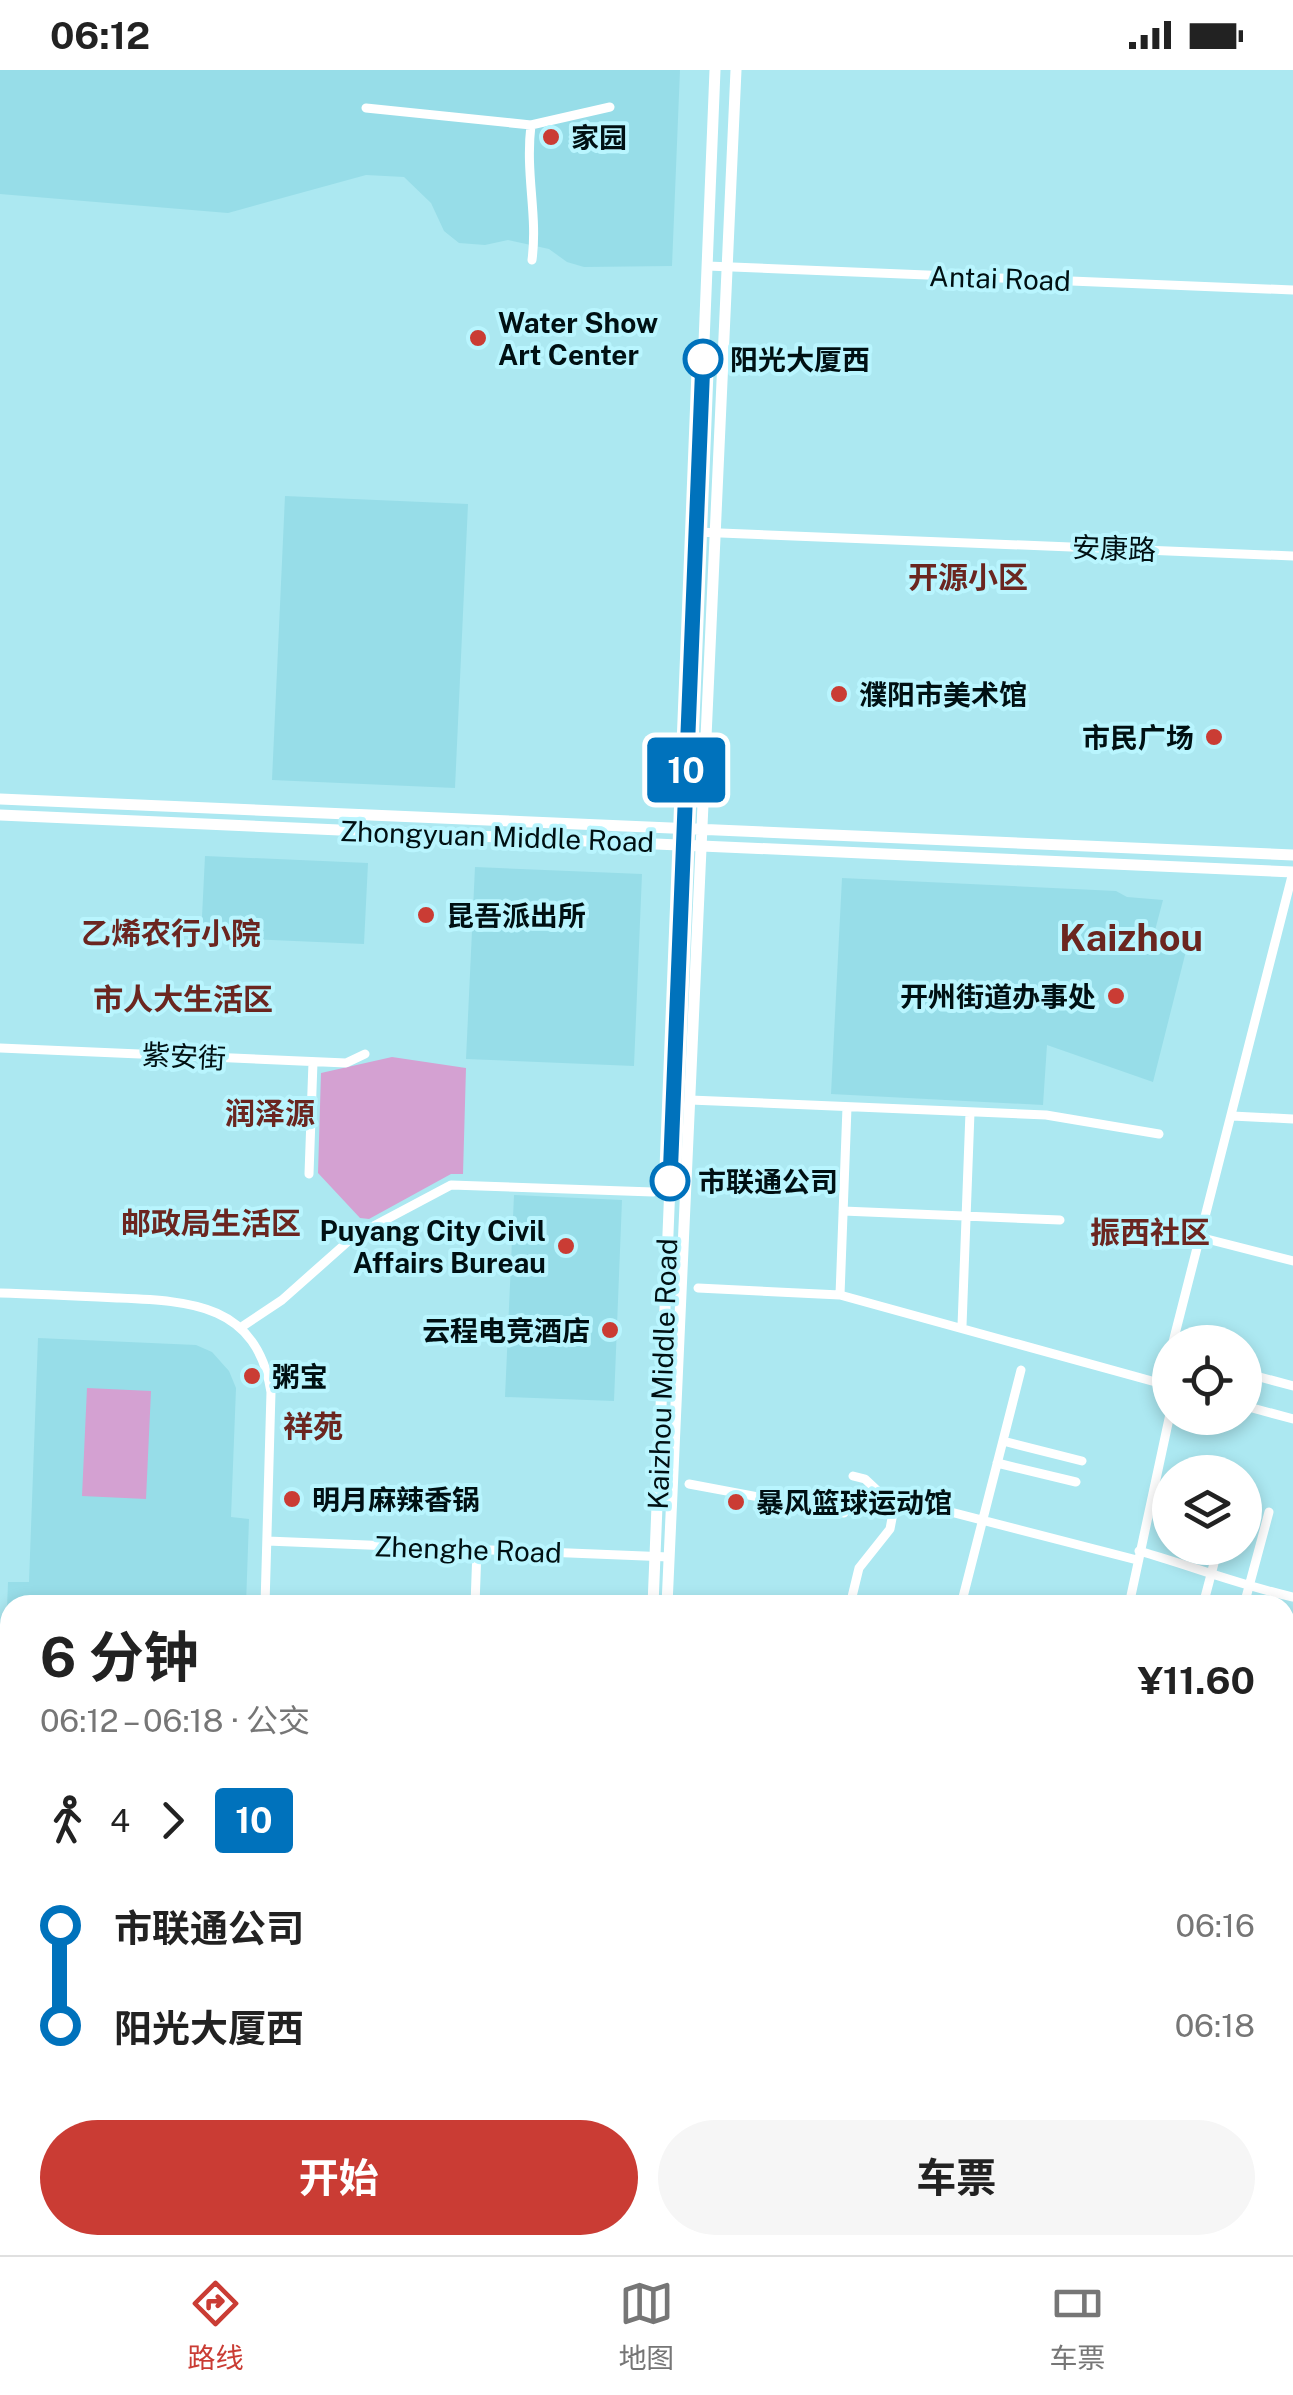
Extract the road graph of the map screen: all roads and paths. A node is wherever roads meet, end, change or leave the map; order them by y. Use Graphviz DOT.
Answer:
graph roads {
  1 [pos="715,70"];
  2 [pos="736,70"];
  3 [pos="610,106"];
  4 [pos="366,108"];
  5 [pos="530,125"];
  6 [pos="532,260"];
  7 [pos="708,266"];
  8 [pos="727,266"];
  9 [pos="1293,290"];
  10 [pos="696,532"];
  11 [pos="716,532"];
  12 [pos="1293,556"];
  13 [pos="0,799"];
  14 [pos="0,815"];
  15 [pos="684,828"];
  16 [pos="704,829"];
  17 [pos="684,844"];
  18 [pos="703,845"];
  19 [pos="1293,855"];
  20 [pos="1293,872"];
  21 [pos="0,1048"];
  22 [pos="365,1054"];
  23 [pos="313,1062"];
  24 [pos="690,1100"];
  25 [pos="847,1107"];
  26 [pos="970,1112"];
  27 [pos="1232,1116"];
  28 [pos="1293,1119"];
  29 [pos="1159,1134"];
  30 [pos="310,1174"];
  31 [pos="654,1192"];
  32 [pos="843,1211"];
  33 [pos="966,1215"];
  34 [pos="1060,1220"];
  35 [pos="1199,1238"];
  36 [pos="1293,1261"];
  37 [pos="698,1288"];
  38 [pos="0,1293"];
  39 [pos="840,1295"];
  40 [pos="1177,1325"];
  41 [pos="962,1326"];
  42 [pos="240,1328"];
  43 [pos="1021,1370"];
  44 [pos="1262,1378"];
  45 [pos="1152,1381"];
  46 [pos="1293,1386"];
  47 [pos="1262,1411"];
  48 [pos="1293,1419"];
  49 [pos="1165,1435"];
  50 [pos="1003,1441"];
  51 [pos="1082,1461"];
  52 [pos="997,1463"];
  53 [pos="853,1476"];
  54 [pos="1076,1482"];
  55 [pos="689,1484"];
  56 [pos="896,1498"];
  57 [pos="844,1512"];
  58 [pos="1269,1512"];
  59 [pos="983,1520"];
  60 [pos="267,1541"];
  61 [pos="477,1549"];
  62 [pos="1138,1556"];
  63 [pos="662,1557"];
  64 [pos="1214,1565"];
  65 [pos="1211,1575"];
  66 [pos="1249,1586"];
  67 [pos="265,1595"];
  68 [pos="475,1595"];
  69 [pos="655,1595"];
  70 [pos="666,1595"];
  71 [pos="852,1595"];
  72 [pos="964,1595"];
  73 [pos="1131,1595"];
  74 [pos="1206,1595"];
  75 [pos="1247,1595"];
  76 [pos="1285,1595"];
  1 -- 7 [label="main road, Kaizhou Middle Road"];
  2 -- 8 [label="main road, Kaizhou Middle Road"];
  3 -- 5 [label="street"];
  4 -- 5 [label="street"];
  5 -- 6 [label="street"];
  7 -- 8 [label="street, Antai Road"];
  7 -- 10 [label="main road, Kaizhou Middle Road"];
  8 -- 9 [label="street, Antai Road"];
  8 -- 11 [label="main road, Kaizhou Middle Road"];
  10 -- 11 [label="street, 安康路"];
  10 -- 15 [label="main road, Kaizhou Middle Road"];
  11 -- 12 [label="street, 安康路"];
  11 -- 16 [label="main road, Kaizhou Middle Road"];
  13 -- 15 [label="main road, Zhongyuan Middle Road"];
  14 -- 17 [label="main road, Zhongyuan Middle Road"];
  15 -- 16 [label="main road, Zhongyuan Middle Road"];
  15 -- 17 [label="main road, Kaizhou Middle Road"];
  16 -- 18 [label="main road, Kaizhou Middle Road"];
  16 -- 19 [label="main road, Zhongyuan Middle Road"];
  17 -- 18 [label="main road, Zhongyuan Middle Road"];
  17 -- 63 [label="main road, Kaizhou Middle Road"];
  18 -- 20 [label="main road, Zhongyuan Middle Road"];
  18 -- 24 [label="main road, Kaizhou Middle Road"];
  20 -- 27 [label="street"];
  21 -- 23 [label="street, 紫安街"];
  22 -- 23 [label="street, 紫安街"];
  23 -- 30 [label="street"];
  24 -- 25 [label="street"];
  24 -- 63 [label="main road, Kaizhou Middle Road"];
  25 -- 26 [label="street"];
  25 -- 32 [label="street"];
  26 -- 29 [label="street"];
  26 -- 33 [label="street"];
  27 -- 28 [label="street"];
  27 -- 35 [label="street"];
  31 -- 42 [label="street"];
  32 -- 33 [label="street"];
  32 -- 39 [label="street"];
  33 -- 34 [label="street"];
  33 -- 41 [label="street"];
  35 -- 36 [label="street"];
  35 -- 40 [label="street"];
  37 -- 39 [label="street"];
  38 -- 42 [label="street"];
  39 -- 41 [label="street"];
  41 -- 45 [label="street"];
  42 -- 60 [label="street"];
  43 -- 50 [label="street"];
  44 -- 46 [label="street"];
  47 -- 48 [label="street"];
  49 -- 62 [label="street"];
  50 -- 51 [label="street"];
  50 -- 52 [label="street"];
  52 -- 54 [label="street"];
  52 -- 59 [label="street"];
  53 -- 56 [label="street"];
  55 -- 57 [label="street"];
  56 -- 59 [label="street"];
  56 -- 71 [label="street"];
  58 -- 66 [label="street"];
  59 -- 62 [label="street"];
  59 -- 72 [label="street"];
  60 -- 61 [label="street, Zhenghe Road"];
  60 -- 67 [label="street"];
  61 -- 63 [label="street, Zhenghe Road"];
  61 -- 68 [label="street"];
  62 -- 65 [label="street"];
  62 -- 73 [label="street"];
  63 -- 69 [label="main road, Kaizhou Middle Road"];
  63 -- 70 [label="main road, Kaizhou Middle Road"];
  64 -- 65 [label="street"];
  65 -- 66 [label="street"];
  65 -- 74 [label="street"];
  66 -- 75 [label="street"];
  66 -- 76 [label="street"];
}
